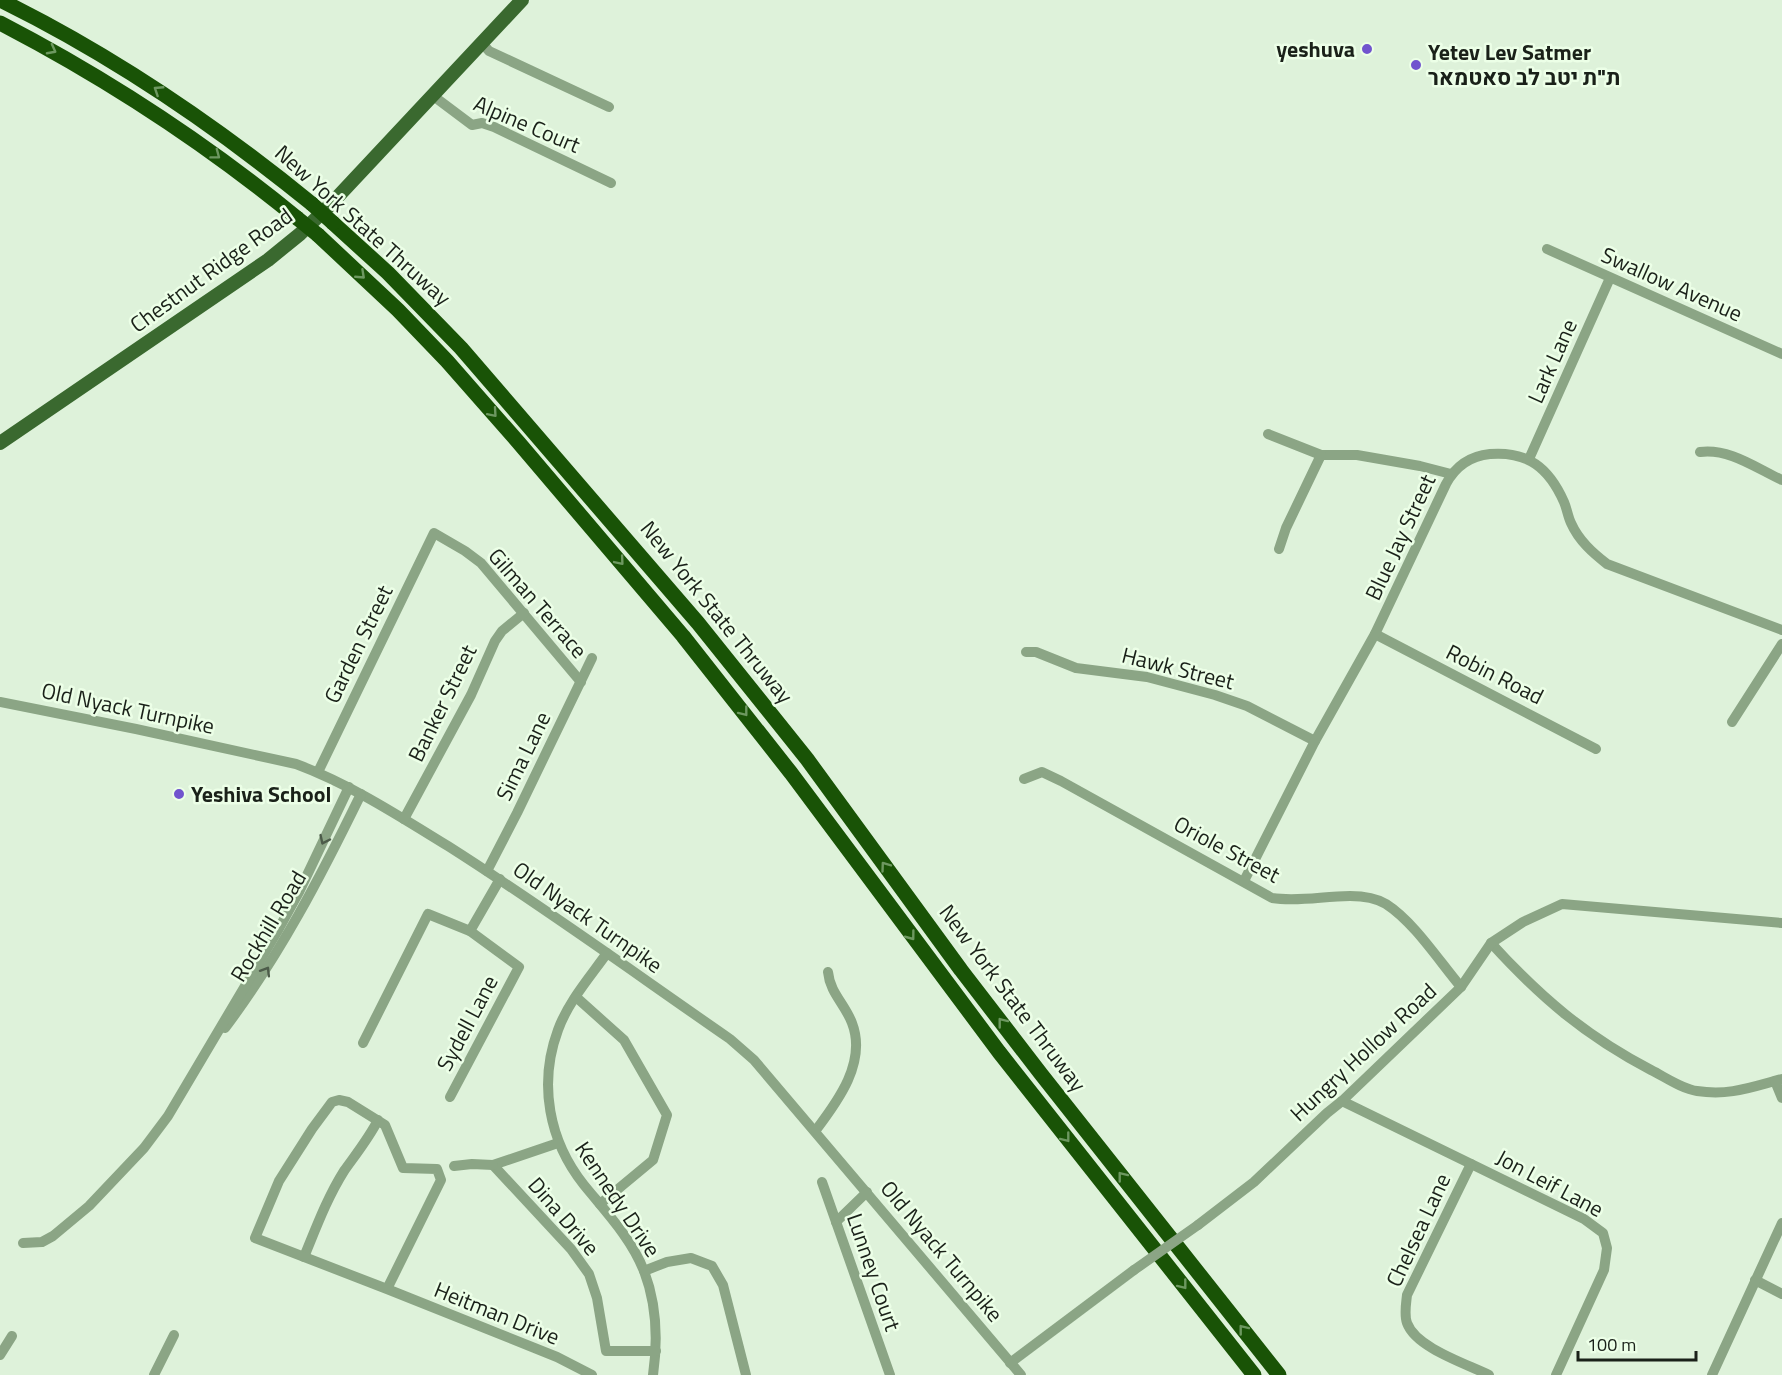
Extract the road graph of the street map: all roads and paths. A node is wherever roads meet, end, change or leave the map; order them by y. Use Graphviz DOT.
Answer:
graph roads {
  1 [pos="0,0"];
  2 [pos="14,0"];
  3 [pos="522,0"];
  4 [pos="0,23"];
  5 [pos="73,38"];
  6 [pos="482,43"];
  7 [pos="432,95"];
  8 [pos="609,107"];
  9 [pos="611,183"];
  10 [pos="1547,249"];
  11 [pos="1610,278"];
  12 [pos="1782,354"];
  13 [pos="1268,434"];
  14 [pos="0,442"];
  15 [pos="1700,452"];
  16 [pos="1321,455"];
  17 [pos="1529,459"];
  18 [pos="1451,474"];
  19 [pos="1782,480"];
  20 [pos="434,533"];
  21 [pos="1279,549"];
  22 [pos="524,613"];
  23 [pos="1782,630"];
  24 [pos="1375,634"];
  25 [pos="1782,644"];
  26 [pos="1026,652"];
  27 [pos="592,658"];
  28 [pos="581,682"];
  29 [pos="0,702"];
  30 [pos="1732,722"];
  31 [pos="1315,741"];
  32 [pos="1596,749"];
  33 [pos="318,772"];
  34 [pos="1024,779"];
  35 [pos="349,787"];
  36 [pos="361,794"];
  37 [pos="405,819"];
  38 [pos="487,871"];
  39 [pos="500,879"];
  40 [pos="1244,881"];
  41 [pos="1782,923"];
  42 [pos="470,931"];
  43 [pos="1491,943"];
  44 [pos="607,953"];
  45 [pos="828,972"];
  46 [pos="1461,987"];
  47 [pos="576,997"];
  48 [pos="363,1043"];
  49 [pos="194,1069"];
  50 [pos="1778,1080"];
  51 [pos="450,1097"];
  52 [pos="1782,1098"];
  53 [pos="1342,1101"];
  54 [pos="378,1120"];
  55 [pos="816,1130"];
  56 [pos="558,1143"];
  57 [pos="1471,1164"];
  58 [pos="493,1165"];
  59 [pos="454,1166"];
  60 [pos="822,1182"];
  61 [pos="867,1192"];
  62 [pos="600,1204"];
  63 [pos="836,1222"];
  64 [pos="1782,1223"];
  65 [pos="23,1243"];
  66 [pos="304,1257"];
  67 [pos="644,1271"];
  68 [pos="1755,1281"];
  69 [pos="387,1288"];
  70 [pos="1782,1294"];
  71 [pos="174,1335"];
  72 [pos="12,1336"];
  73 [pos="656,1351"];
  74 [pos="0,1354"];
  75 [pos="1010,1362"];
  76 [pos="154,1375"];
  77 [pos="592,1375"];
  78 [pos="653,1375"];
  79 [pos="746,1375"];
  80 [pos="890,1375"];
  81 [pos="1021,1375"];
  82 [pos="1254,1375"];
  83 [pos="1279,1375"];
  84 [pos="1489,1375"];
  85 [pos="1556,1375"];
  86 [pos="1712,1375"];
  1 -- 5 [label="highway, New York State Thruway"];
  2 -- 5 [label="highway"];
  3 -- 6 [label="main road, Chestnut Ridge Road"];
  4 -- 82 [label="highway, New York State Thruway, one-way, bridge"];
  83 -- 5 [label="highway, New York State Thruway, one-way, bridge"];
  6 -- 7 [label="main road, Chestnut Ridge Road"];
  6 -- 8 [label="street"];
  7 -- 9 [label="street, Alpine Court"];
  7 -- 14 [label="main road, Chestnut Ridge Road"];
  10 -- 11 [label="street, Swallow Avenue"];
  11 -- 12 [label="street, Swallow Avenue"];
  11 -- 17 [label="street, Lark Lane"];
  13 -- 16 [label="street"];
  15 -- 19 [label="street"];
  16 -- 18 [label="street"];
  16 -- 21 [label="street"];
  17 -- 18 [label="street, Blue Jay Street"];
  17 -- 23 [label="street, Blue Jay Street"];
  18 -- 24 [label="street, Blue Jay Street"];
  20 -- 22 [label="street, Gilman Terrace"];
  20 -- 33 [label="street, Garden Street"];
  22 -- 28 [label="street, Gilman Terrace"];
  22 -- 37 [label="street, Banker Street"];
  24 -- 31 [label="street, Blue Jay Street"];
  24 -- 32 [label="street, Robin Road"];
  25 -- 30 [label="street"];
  26 -- 31 [label="street, Hawk Street"];
  27 -- 28 [label="street, Sima Lane"];
  28 -- 38 [label="street, Sima Lane"];
  29 -- 33 [label="street, Old Nyack Turnpike"];
  31 -- 40 [label="street, Blue Jay Street"];
  33 -- 35 [label="street, Old Nyack Turnpike"];
  34 -- 40 [label="street, Oriole Street"];
  35 -- 36 [label="street, Old Nyack Turnpike"];
  35 -- 49 [label="street, Rockhill Road, one-way"];
  36 -- 37 [label="street, Old Nyack Turnpike"];
  49 -- 36 [label="street, Rockhill Road, one-way"];
  37 -- 38 [label="street, Old Nyack Turnpike"];
  38 -- 39 [label="street, Old Nyack Turnpike"];
  39 -- 42 [label="street"];
  39 -- 44 [label="street, Old Nyack Turnpike"];
  40 -- 46 [label="street, Oriole Street"];
  41 -- 43 [label="street, Hungry Hollow Road"];
  42 -- 48 [label="street"];
  42 -- 51 [label="street, Sydell Lane"];
  43 -- 46 [label="street, Hungry Hollow Road"];
  43 -- 50 [label="street"];
  44 -- 47 [label="street, Kennedy Drive"];
  44 -- 55 [label="street, Old Nyack Turnpike"];
  45 -- 55 [label="street"];
  46 -- 53 [label="street, Hungry Hollow Road"];
  47 -- 56 [label="street, Kennedy Drive"];
  47 -- 62 [label="street"];
  49 -- 65 [label="street, Rockhill Road"];
  50 -- 52 [label="street"];
  53 -- 57 [label="street, Jon Leif Lane"];
  53 -- 75 [label="street, Hungry Hollow Road, bridge"];
  54 -- 66 [label="street"];
  54 -- 66 [label="street, Heitman Drive"];
  54 -- 69 [label="street, Heitman Drive"];
  55 -- 61 [label="street, Old Nyack Turnpike"];
  56 -- 58 [label="street, Dina Drive"];
  56 -- 62 [label="street, Kennedy Drive"];
  57 -- 84 [label="street, Chelsea Lane"];
  57 -- 85 [label="street, Jon Leif Lane"];
  58 -- 59 [label="street"];
  58 -- 73 [label="street, Dina Drive"];
  60 -- 63 [label="street, Lunney Court"];
  61 -- 63 [label="street"];
  61 -- 75 [label="street, Old Nyack Turnpike"];
  62 -- 67 [label="street, Kennedy Drive"];
  63 -- 80 [label="street, Lunney Court"];
  64 -- 68 [label="street"];
  66 -- 69 [label="street, Heitman Drive"];
  67 -- 73 [label="street, Kennedy Drive"];
  67 -- 79 [label="street"];
  68 -- 70 [label="street"];
  68 -- 86 [label="street"];
  69 -- 77 [label="street, Heitman Drive"];
  71 -- 76 [label="street"];
  72 -- 74 [label="street"];
  73 -- 78 [label="street, Kennedy Drive"];
  75 -- 81 [label="street, Old Nyack Turnpike"];
}
